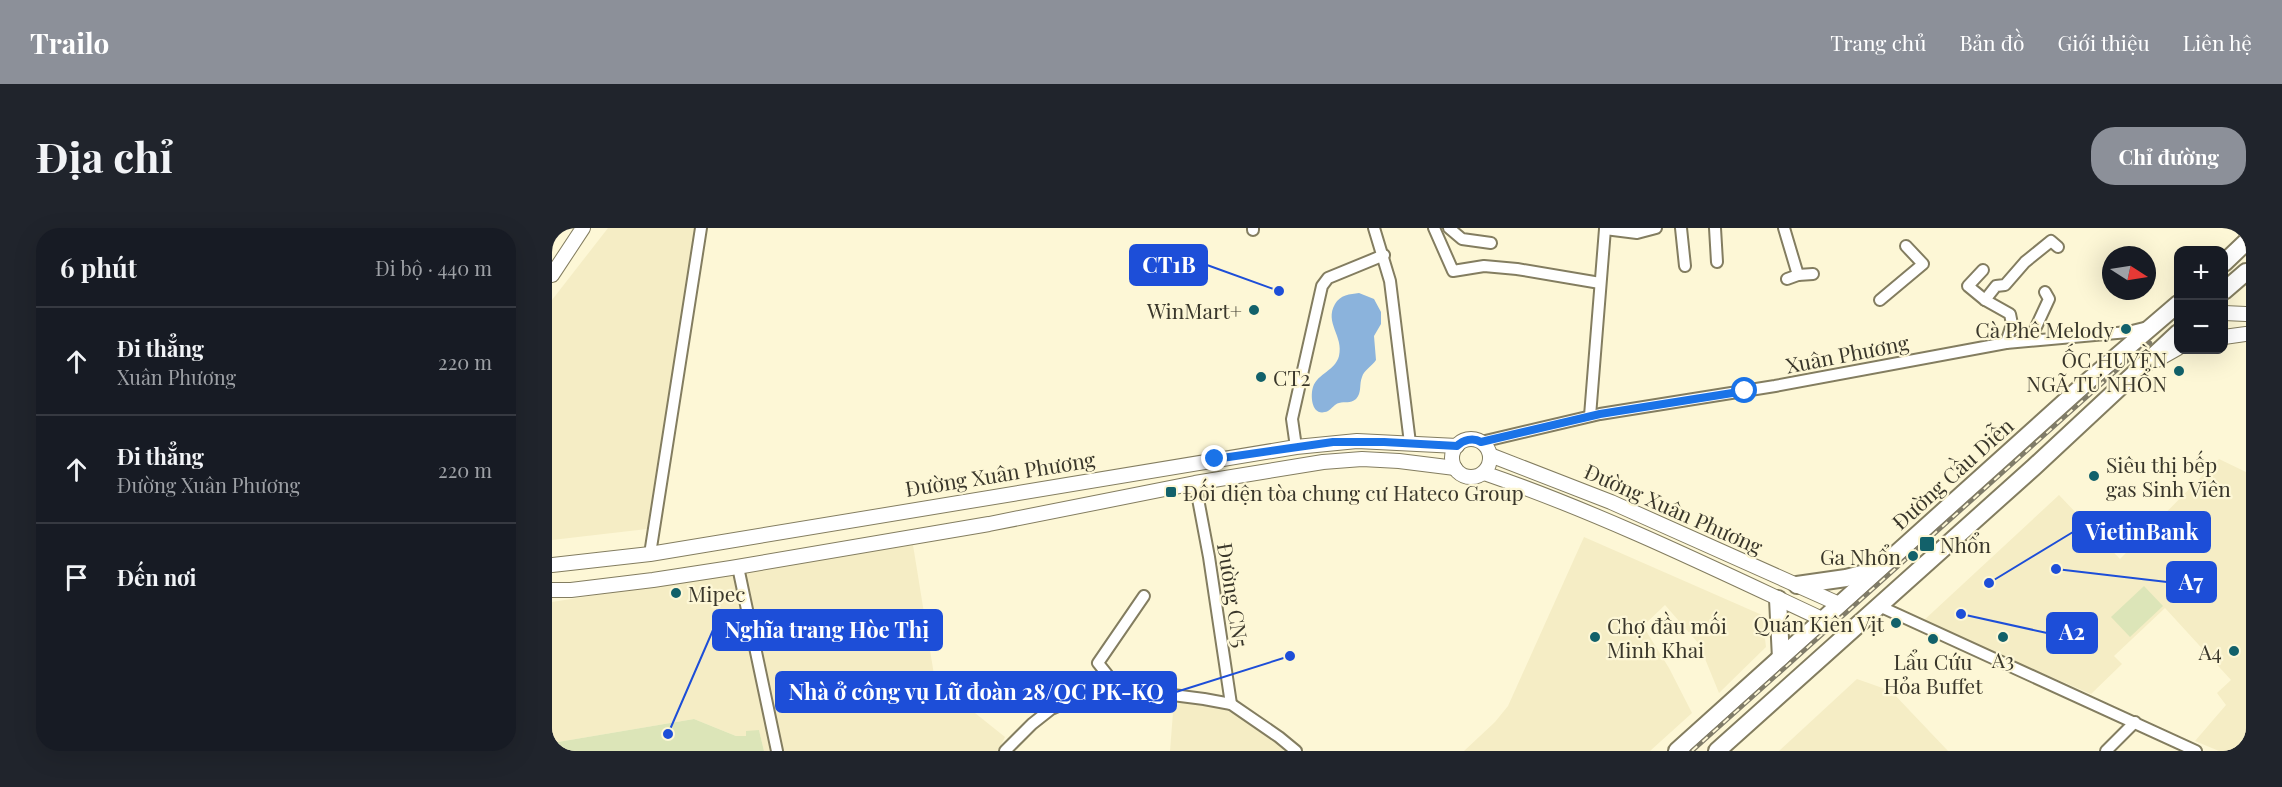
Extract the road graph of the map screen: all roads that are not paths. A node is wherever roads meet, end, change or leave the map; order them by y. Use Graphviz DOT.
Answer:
graph roads {
  1 [pos="583,228"];
  2 [pos="701,228"];
  3 [pos="1374,228"];
  4 [pos="1656,228"];
  5 [pos="1681,228"];
  6 [pos="1715,228"];
  7 [pos="1784,228"];
  8 [pos="1441,229"];
  9 [pos="1605,229"];
  10 [pos="2246,242"];
  11 [pos="1491,243"];
  12 [pos="1906,246"];
  13 [pos="2058,246"];
  14 [pos="1384,255"];
  15 [pos="2228,258"];
  16 [pos="1717,262"];
  17 [pos="1685,266"];
  18 [pos="1983,270"];
  19 [pos="2246,272"];
  20 [pos="1813,274"];
  21 [pos="552,275"];
  22 [pos="1798,275"];
  23 [pos="1787,279"];
  24 [pos="1600,283"];
  25 [pos="2228,287"];
  26 [pos="2045,292"];
  27 [pos="1880,300"];
  28 [pos="1985,300"];
  29 [pos="2174,307"];
  30 [pos="2228,313"];
  31 [pos="2246,314"];
  32 [pos="2151,327"];
  33 [pos="2246,334"];
  34 [pos="2228,336"];
  35 [pos="2174,337"];
  36 [pos="2030,340"];
  37 [pos="2006,343"];
  38 [pos="2174,350"];
  39 [pos="2140,370"];
  40 [pos="1590,416"];
  41 [pos="1481,442"];
  42 [pos="1410,443"];
  43 [pos="1457,446"];
  44 [pos="1296,447"];
  45 [pos="1490,455"];
  46 [pos="1455,468"];
  47 [pos="1484,472"];
  48 [pos="1195,483"];
  49 [pos="650,554"];
  50 [pos="617,558"];
  51 [pos="552,565"];
  52 [pos="738,567"];
  53 [pos="1877,570"];
  54 [pos="622,584"];
  55 [pos="1797,585"];
  56 [pos="552,590"];
  57 [pos="1144,596"];
  58 [pos="1778,598"];
  59 [pos="1839,604"];
  60 [pos="1874,611"];
  61 [pos="1822,619"];
  62 [pos="1850,632"];
  63 [pos="1781,658"];
  64 [pos="1118,688"];
  65 [pos="1231,704"];
  66 [pos="2135,722"];
  67 [pos="777,751"];
  68 [pos="1005,751"];
  69 [pos="1296,751"];
  70 [pos="1677,751"];
  71 [pos="1717,751"];
  72 [pos="2106,751"];
  73 [pos="2196,751"];
  1 -- 21 [label="main road"];
  2 -- 49 [label="street"];
  3 -- 14 [label="street"];
  4 -- 9 [label="street"];
  5 -- 17 [label="street"];
  6 -- 16 [label="street"];
  7 -- 22 [label="street"];
  8 -- 11 [label="street"];
  8 -- 24 [label="street"];
  9 -- 24 [label="street"];
  10 -- 15 [label="highway"];
  12 -- 27 [label="street"];
  13 -- 28 [label="street"];
  14 -- 42 [label="street"];
  14 -- 44 [label="street"];
  18 -- 28 [label="street"];
  19 -- 25 [label="highway"];
  20 -- 22 [label="street"];
  22 -- 23 [label="street"];
  24 -- 40 [label="street"];
  26 -- 36 [label="street"];
  28 -- 37 [label="street"];
  29 -- 32 [label="highway, Đường Cầu Diễn"];
  30 -- 31 [label="main road"];
  32 -- 36 [label="street, Xuân Phương"];
  32 -- 53 [label="highway, Đường Cầu Diễn"];
  33 -- 34 [label="main road"];
  35 -- 39 [label="highway"];
  36 -- 37 [label="street, Xuân Phương"];
  37 -- 40 [label="street, Xuân Phương"];
  38 -- 39 [label="main road"];
  39 -- 60 [label="highway"];
  40 -- 41 [label="street, Xuân Phương"];
  41 -- 43 [label="main road"];
  41 -- 45 [label="main road"];
  42 -- 43 [label="main road, Đường Xuân Phương"];
  42 -- 44 [label="main road, Đường Xuân Phương"];
  43 -- 46 [label="main road"];
  44 -- 49 [label="main road, Đường Xuân Phương"];
  45 -- 47 [label="main road"];
  45 -- 55 [label="main road, Đường Xuân Phương"];
  46 -- 47 [label="main road"];
  46 -- 48 [label="main road, Đường Xuân Phương"];
  47 -- 58 [label="main road, Đường Xuân Phương"];
  48 -- 52 [label="main road, Đường Xuân Phương"];
  48 -- 65 [label="street, Đường CN5"];
  49 -- 50 [label="main road, Đường Xuân Phương"];
  50 -- 51 [label="main road, Đường Xuân Phương"];
  50 -- 54 [label="main road"];
  52 -- 54 [label="main road, Đường Xuân Phương"];
  52 -- 67 [label="street"];
  53 -- 55 [label="highway"];
  53 -- 59 [label="highway, Đường Cầu Diễn"];
  54 -- 56 [label="main road, Đường Xuân Phương"];
  55 -- 59 [label="main road, Đường Xuân Phương"];
  57 -- 64 [label="street"];
  58 -- 61 [label="main road, Đường Xuân Phương"];
  58 -- 63 [label="highway"];
  59 -- 60 [label="highway"];
  59 -- 61 [label="highway, Đường Cầu Diễn"];
  60 -- 62 [label="highway"];
  60 -- 66 [label="street"];
  61 -- 62 [label="highway"];
  61 -- 63 [label="highway, Đường Cầu Diễn"];
  62 -- 71 [label="highway"];
  63 -- 70 [label="highway, Đường Cầu Diễn"];
  64 -- 65 [label="street"];
  64 -- 68 [label="street"];
  65 -- 69 [label="street"];
  66 -- 72 [label="street"];
  66 -- 73 [label="street"];
}
